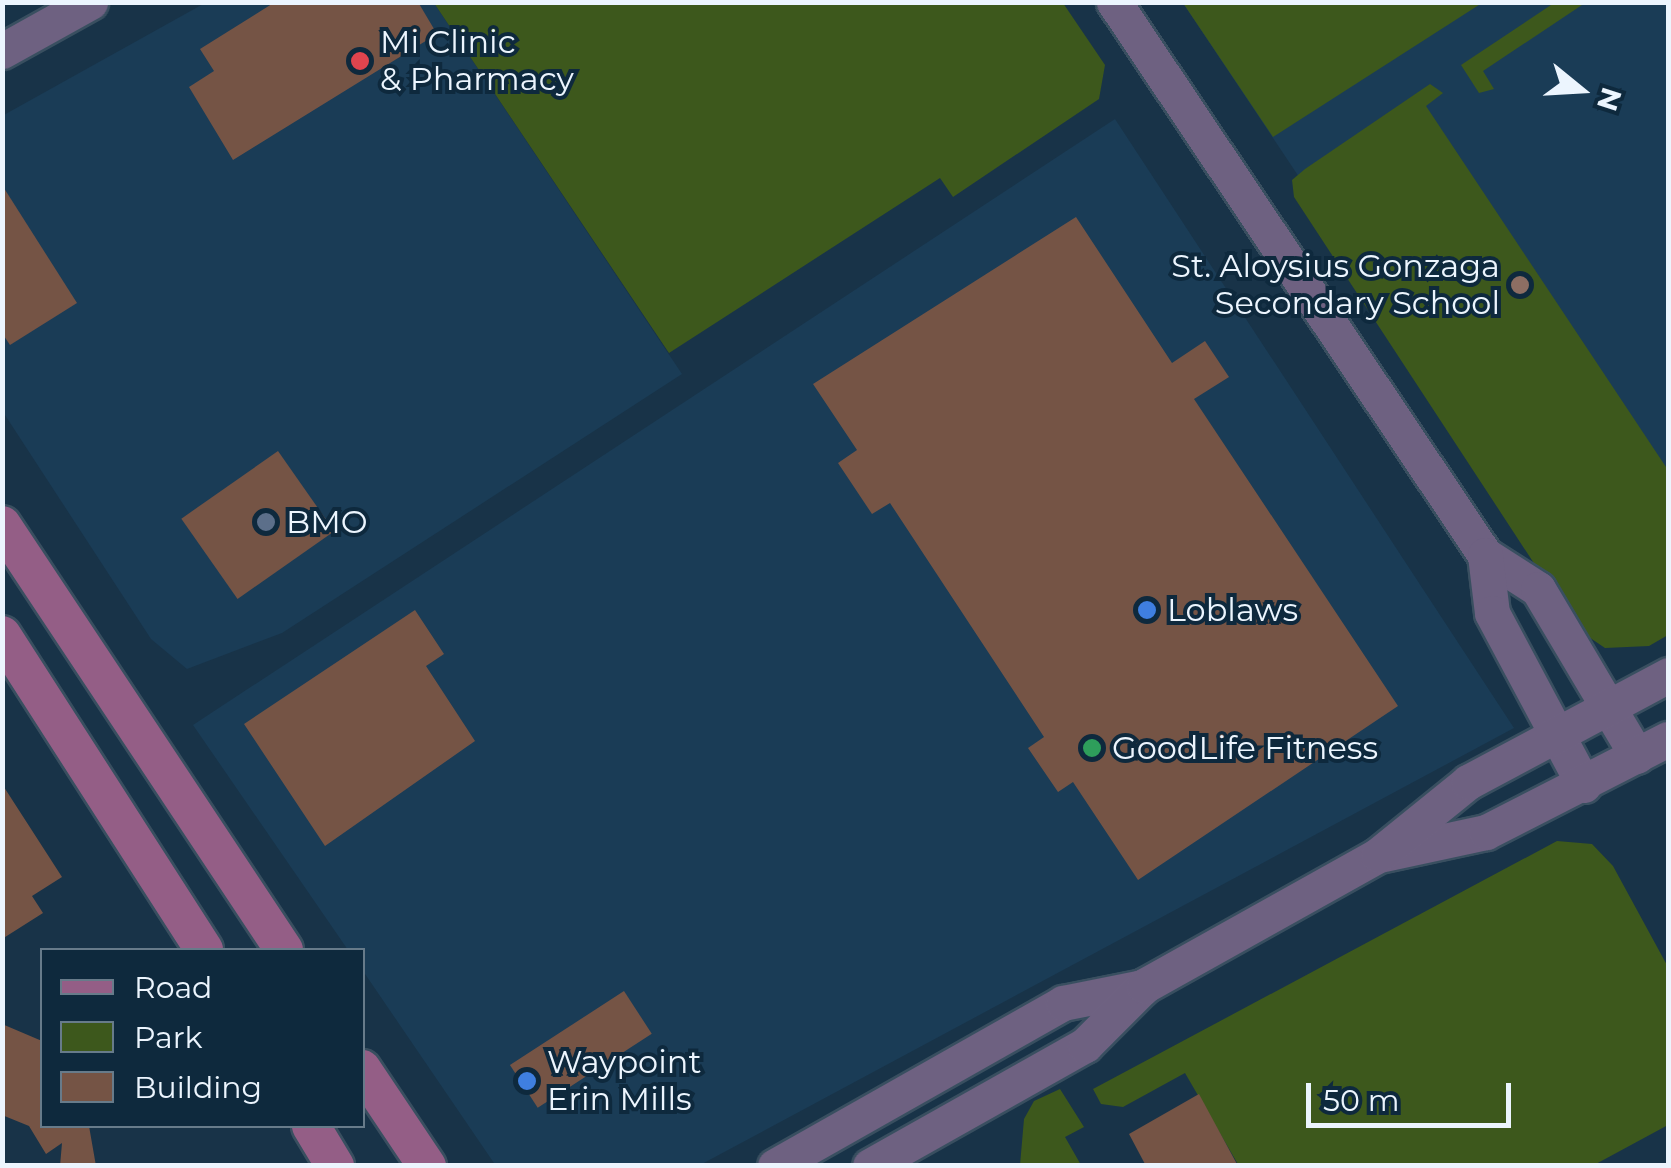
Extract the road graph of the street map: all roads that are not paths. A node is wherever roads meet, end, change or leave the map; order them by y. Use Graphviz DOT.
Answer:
graph roads {
  1 [pos="90,2"];
  2 [pos="1114,2"];
  3 [pos="2,51"];
  4 [pos="2,525"];
  5 [pos="1485,555"];
  6 [pos="2,635"];
  7 [pos="1668,675"];
  8 [pos="1609,708"];
  9 [pos="1558,736"];
  10 [pos="1668,739"];
  11 [pos="1638,756"];
  12 [pos="1584,785"];
  13 [pos="1378,855"];
  14 [pos="203,948"];
  15 [pos="283,948"];
  16 [pos="1144,986"];
  17 [pos="365,1073"];
  18 [pos="311,1128"];
  19 [pos="335,1166"];
  20 [pos="427,1166"];
  21 [pos="775,1166"];
  22 [pos="870,1166"];
  1 -- 3 [label="street"];
  2 -- 5 [label="street"];
  4 -- 15 [label="main road"];
  5 -- 8 [label="street"];
  5 -- 9 [label="street"];
  6 -- 14 [label="main road"];
  7 -- 8 [label="street"];
  8 -- 9 [label="street"];
  8 -- 11 [label="street"];
  9 -- 12 [label="street"];
  9 -- 13 [label="street"];
  10 -- 11 [label="street"];
  11 -- 12 [label="street"];
  12 -- 13 [label="street"];
  13 -- 16 [label="street"];
  16 -- 21 [label="street"];
  16 -- 22 [label="street"];
  17 -- 20 [label="main road"];
  18 -- 19 [label="main road"];
}
